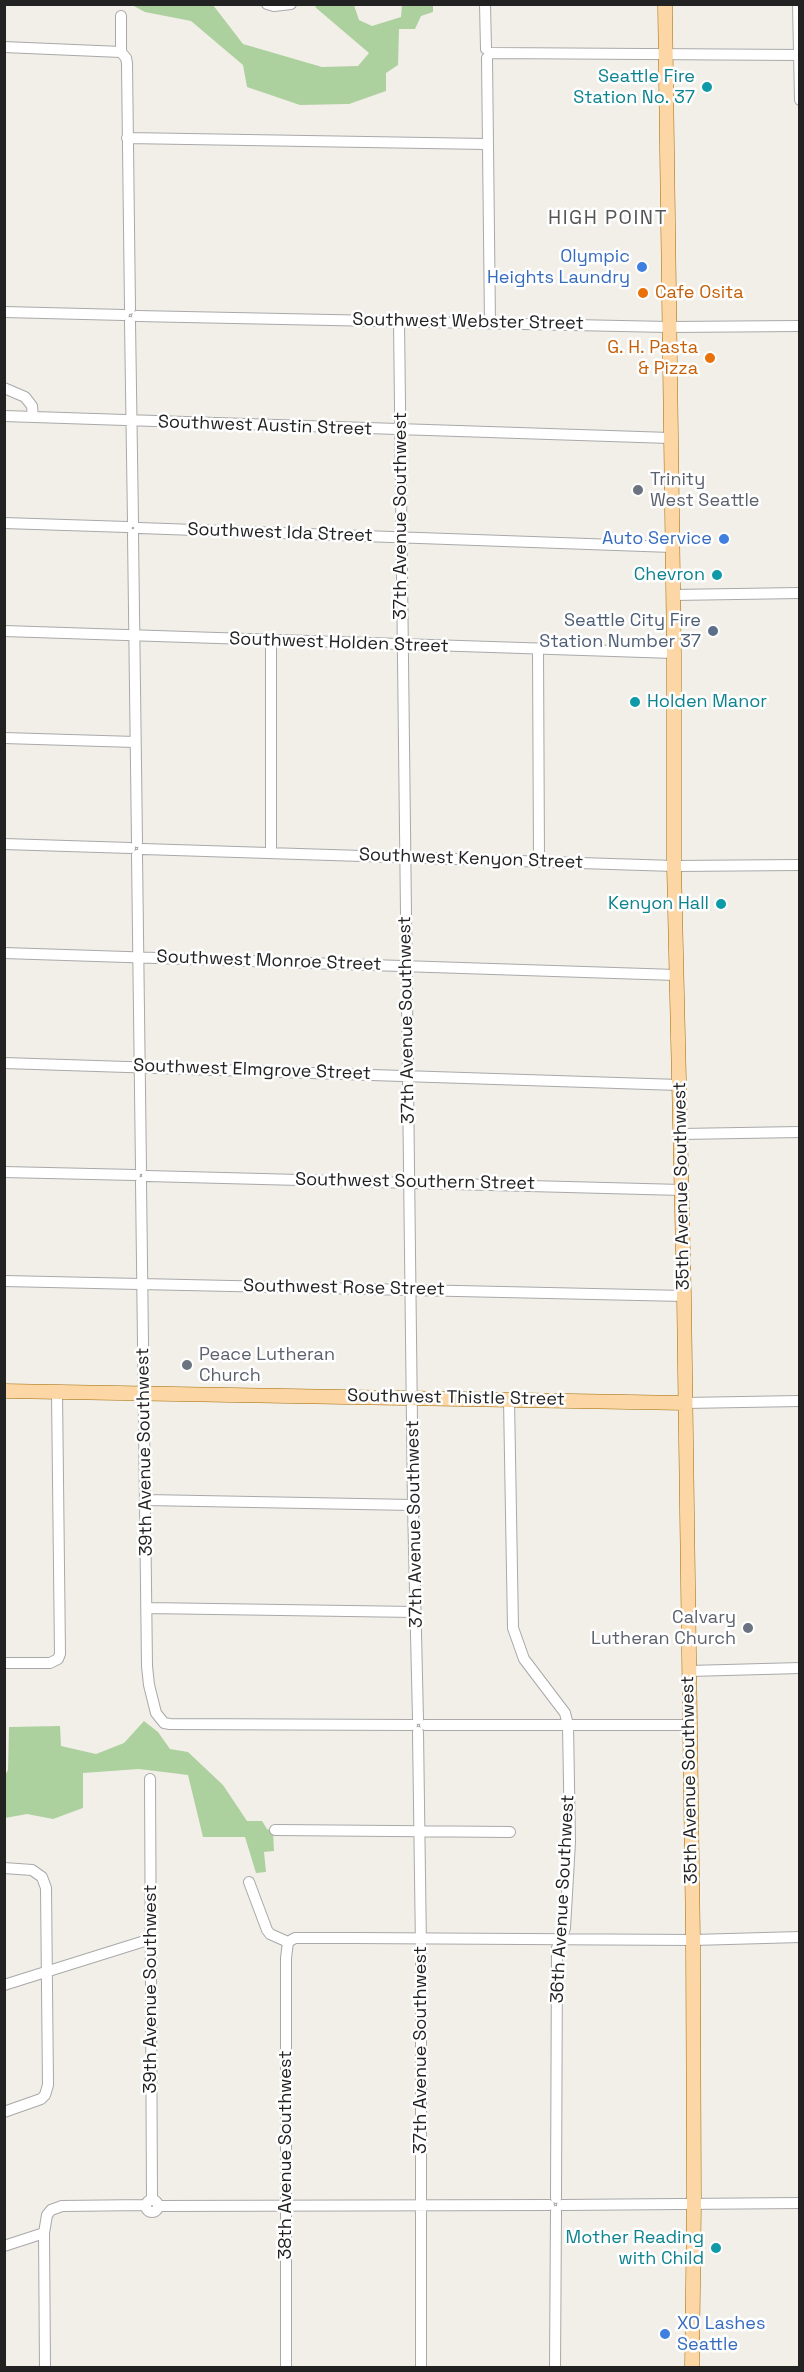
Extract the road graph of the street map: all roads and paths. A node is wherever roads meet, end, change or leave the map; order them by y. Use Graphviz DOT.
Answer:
graph roads {
  1 [pos="267,4"];
  2 [pos="291,4"];
  3 [pos="486,4"];
  4 [pos="665,4"];
  5 [pos="798,4"];
  6 [pos="121,16"];
  7 [pos="4,47"];
  8 [pos="121,52"];
  9 [pos="488,53"];
  10 [pos="799,55"];
  11 [pos="666,56"];
  12 [pos="800,100"];
  13 [pos="127,138"];
  14 [pos="486,144"];
  15 [pos="4,312"];
  16 [pos="130,316"];
  17 [pos="399,321"];
  18 [pos="489,323"];
  19 [pos="800,326"];
  20 [pos="669,327"];
  21 [pos="4,388"];
  22 [pos="4,416"];
  23 [pos="33,417"];
  24 [pos="132,421"];
  25 [pos="400,430"];
  26 [pos="670,438"];
  27 [pos="4,523"];
  28 [pos="133,528"];
  29 [pos="401,536"];
  30 [pos="672,547"];
  31 [pos="800,593"];
  32 [pos="673,595"];
  33 [pos="4,631"];
  34 [pos="135,635"];
  35 [pos="271,641"];
  36 [pos="401,645"];
  37 [pos="538,650"];
  38 [pos="674,653"];
  39 [pos="4,738"];
  40 [pos="135,742"];
  41 [pos="4,844"];
  42 [pos="137,849"];
  43 [pos="271,853"];
  44 [pos="405,857"];
  45 [pos="539,861"];
  46 [pos="800,865"];
  47 [pos="674,866"];
  48 [pos="4,953"];
  49 [pos="138,957"];
  50 [pos="406,966"];
  51 [pos="676,975"];
  52 [pos="4,1063"];
  53 [pos="140,1066"];
  54 [pos="409,1076"];
  55 [pos="679,1085"];
  56 [pos="800,1132"];
  57 [pos="681,1134"];
  58 [pos="4,1172"];
  59 [pos="141,1176"];
  60 [pos="410,1181"];
  61 [pos="682,1190"];
  62 [pos="4,1281"];
  63 [pos="142,1284"];
  64 [pos="412,1290"];
  65 [pos="684,1296"];
  66 [pos="4,1391"];
  67 [pos="57,1392"];
  68 [pos="144,1393"];
  69 [pos="413,1397"];
  70 [pos="509,1399"];
  71 [pos="800,1401"];
  72 [pos="685,1403"];
  73 [pos="146,1500"];
  74 [pos="413,1505"];
  75 [pos="147,1608"];
  76 [pos="415,1612"];
  77 [pos="4,1663"];
  78 [pos="800,1668"];
  79 [pos="689,1671"];
  80 [pos="418,1725"];
  81 [pos="568,1725"];
  82 [pos="689,1725"];
  83 [pos="150,1779"];
  84 [pos="275,1830"];
  85 [pos="420,1832"];
  86 [pos="510,1832"];
  87 [pos="4,1868"];
  88 [pos="249,1882"];
  89 [pos="800,1937"];
  90 [pos="421,1938"];
  91 [pos="152,1939"];
  92 [pos="560,1940"];
  93 [pos="693,1940"];
  94 [pos="288,1942"];
  95 [pos="45,1971"];
  96 [pos="4,1985"];
  97 [pos="4,2112"];
  98 [pos="800,2203"];
  99 [pos="152,2204"];
  100 [pos="694,2204"];
  101 [pos="286,2205"];
  102 [pos="421,2205"];
  103 [pos="556,2205"];
  104 [pos="44,2233"];
  105 [pos="4,2246"];
  106 [pos="45,2367"];
  107 [pos="286,2367"];
  108 [pos="421,2367"];
  109 [pos="555,2367"];
  110 [pos="692,2367"];
  1 -- 2 [label="street"];
  3 -- 9 [label="street"];
  4 -- 11 [label="main road, 35th Avenue Southwest"];
  5 -- 10 [label="street"];
  6 -- 8 [label="street, 39th Avenue Southwest"];
  7 -- 8 [label="street"];
  8 -- 13 [label="street, 39th Avenue Southwest"];
  9 -- 11 [label="street"];
  9 -- 14 [label="street"];
  10 -- 11 [label="street"];
  10 -- 12 [label="street"];
  11 -- 20 [label="main road, 35th Avenue Southwest"];
  13 -- 14 [label="street"];
  13 -- 16 [label="street, 39th Avenue Southwest"];
  14 -- 18 [label="street"];
  15 -- 16 [label="street, Southwest Webster Street"];
  16 -- 17 [label="street, Southwest Webster Street"];
  16 -- 24 [label="street, 39th Avenue Southwest"];
  17 -- 18 [label="street, Southwest Webster Street"];
  17 -- 25 [label="street, 37th Avenue Southwest"];
  18 -- 20 [label="street, Southwest Webster Street"];
  19 -- 20 [label="street, Southwest Webster Street"];
  20 -- 26 [label="main road, 35th Avenue Southwest"];
  21 -- 23 [label="street"];
  22 -- 23 [label="street, Southwest Austin Street"];
  23 -- 24 [label="street, Southwest Austin Street"];
  24 -- 25 [label="street, Southwest Austin Street"];
  24 -- 28 [label="street, 39th Avenue Southwest"];
  25 -- 26 [label="street, Southwest Austin Street"];
  25 -- 29 [label="street, 37th Avenue Southwest"];
  26 -- 30 [label="main road, 35th Avenue Southwest"];
  27 -- 28 [label="street, Southwest Ida Street"];
  28 -- 29 [label="street, Southwest Ida Street"];
  28 -- 34 [label="street, 39th Avenue Southwest"];
  29 -- 30 [label="street, Southwest Ida Street"];
  29 -- 36 [label="street, 37th Avenue Southwest"];
  30 -- 32 [label="main road, 35th Avenue Southwest"];
  31 -- 32 [label="street"];
  32 -- 38 [label="main road, 35th Avenue Southwest"];
  33 -- 34 [label="street, Southwest Holden Street"];
  34 -- 35 [label="street, Southwest Holden Street"];
  34 -- 40 [label="street, 39th Avenue Southwest"];
  35 -- 36 [label="street, Southwest Holden Street"];
  35 -- 43 [label="street"];
  36 -- 37 [label="street, Southwest Holden Street"];
  36 -- 44 [label="street, 37th Avenue Southwest"];
  37 -- 38 [label="street, Southwest Holden Street"];
  37 -- 45 [label="street"];
  38 -- 47 [label="main road, 35th Avenue Southwest"];
  39 -- 40 [label="street"];
  40 -- 42 [label="street, 39th Avenue Southwest"];
  41 -- 42 [label="street, Southwest Kenyon Street"];
  42 -- 43 [label="street, Southwest Kenyon Street"];
  42 -- 49 [label="street, 39th Avenue Southwest"];
  43 -- 44 [label="street, Southwest Kenyon Street"];
  44 -- 45 [label="street, Southwest Kenyon Street"];
  44 -- 50 [label="street, 37th Avenue Southwest"];
  45 -- 47 [label="street, Southwest Kenyon Street"];
  46 -- 47 [label="street, Southwest Kenyon Street"];
  47 -- 51 [label="main road, 35th Avenue Southwest"];
  48 -- 49 [label="street, Southwest Monroe Street"];
  49 -- 50 [label="street, Southwest Monroe Street"];
  49 -- 53 [label="street, 39th Avenue Southwest"];
  50 -- 51 [label="street, Southwest Monroe Street"];
  50 -- 54 [label="street, 37th Avenue Southwest"];
  51 -- 55 [label="main road, 35th Avenue Southwest"];
  52 -- 53 [label="street, Southwest Elmgrove Street"];
  53 -- 54 [label="street, Southwest Elmgrove Street"];
  53 -- 59 [label="street, 39th Avenue Southwest"];
  54 -- 55 [label="street, Southwest Elmgrove Street"];
  54 -- 60 [label="street, 37th Avenue Southwest"];
  55 -- 57 [label="main road, 35th Avenue Southwest"];
  56 -- 57 [label="street"];
  57 -- 61 [label="main road, 35th Avenue Southwest"];
  58 -- 59 [label="street, Southwest Southern Street"];
  59 -- 60 [label="street, Southwest Southern Street"];
  59 -- 63 [label="street, 39th Avenue Southwest"];
  60 -- 61 [label="street, Southwest Southern Street"];
  60 -- 64 [label="street, 37th Avenue Southwest"];
  61 -- 65 [label="main road, 35th Avenue Southwest"];
  62 -- 63 [label="street, Southwest Rose Street"];
  63 -- 64 [label="street, Southwest Rose Street"];
  63 -- 68 [label="street, 39th Avenue Southwest"];
  64 -- 65 [label="street, Southwest Rose Street"];
  64 -- 69 [label="street, 37th Avenue Southwest"];
  65 -- 72 [label="main road, 35th Avenue Southwest"];
  66 -- 67 [label="main road, Southwest Thistle Street"];
  67 -- 68 [label="main road, Southwest Thistle Street"];
  67 -- 77 [label="street"];
  68 -- 69 [label="main road, Southwest Thistle Street"];
  68 -- 73 [label="street, 39th Avenue Southwest"];
  69 -- 70 [label="main road, Southwest Thistle Street"];
  69 -- 74 [label="street, 37th Avenue Southwest"];
  70 -- 72 [label="main road, Southwest Thistle Street"];
  70 -- 81 [label="street, 36th Avenue Southwest"];
  71 -- 72 [label="street, Southwest Thistle Street"];
  72 -- 79 [label="main road, 35th Avenue Southwest"];
  73 -- 74 [label="street"];
  73 -- 75 [label="street, 39th Avenue Southwest"];
  74 -- 76 [label="street, 37th Avenue Southwest"];
  75 -- 76 [label="street"];
  75 -- 80 [label="street, 39th Avenue Southwest"];
  76 -- 80 [label="street, 37th Avenue Southwest"];
  78 -- 79 [label="street"];
  79 -- 82 [label="main road, 35th Avenue Southwest"];
  80 -- 81 [label="street"];
  80 -- 85 [label="street, 37th Avenue Southwest"];
  81 -- 82 [label="street"];
  81 -- 92 [label="street, 36th Avenue Southwest"];
  82 -- 93 [label="main road, 35th Avenue Southwest"];
  83 -- 91 [label="street, 39th Avenue Southwest"];
  84 -- 85 [label="street"];
  85 -- 86 [label="street"];
  85 -- 90 [label="street, 37th Avenue Southwest"];
  87 -- 95 [label="street"];
  88 -- 94 [label="street"];
  89 -- 93 [label="street"];
  90 -- 92 [label="street"];
  90 -- 94 [label="street"];
  90 -- 102 [label="street, 37th Avenue Southwest"];
  91 -- 95 [label="street"];
  91 -- 99 [label="street, 39th Avenue Southwest"];
  92 -- 93 [label="street"];
  92 -- 103 [label="street, 36th Avenue Southwest"];
  93 -- 100 [label="main road, 35th Avenue Southwest"];
  94 -- 101 [label="street, 38th Avenue Southwest"];
  95 -- 96 [label="street"];
  95 -- 97 [label="street"];
  98 -- 100 [label="street"];
  99 -- 101 [label="street"];
  99 -- 104 [label="street"];
  100 -- 103 [label="street"];
  100 -- 110 [label="main road, 35th Avenue Southwest"];
  101 -- 102 [label="street"];
  101 -- 107 [label="street, 38th Avenue Southwest"];
  102 -- 103 [label="street"];
  102 -- 108 [label="street, 37th Avenue Southwest"];
  103 -- 109 [label="street, 36th Avenue Southwest"];
  104 -- 105 [label="street"];
  104 -- 106 [label="street"];
}
